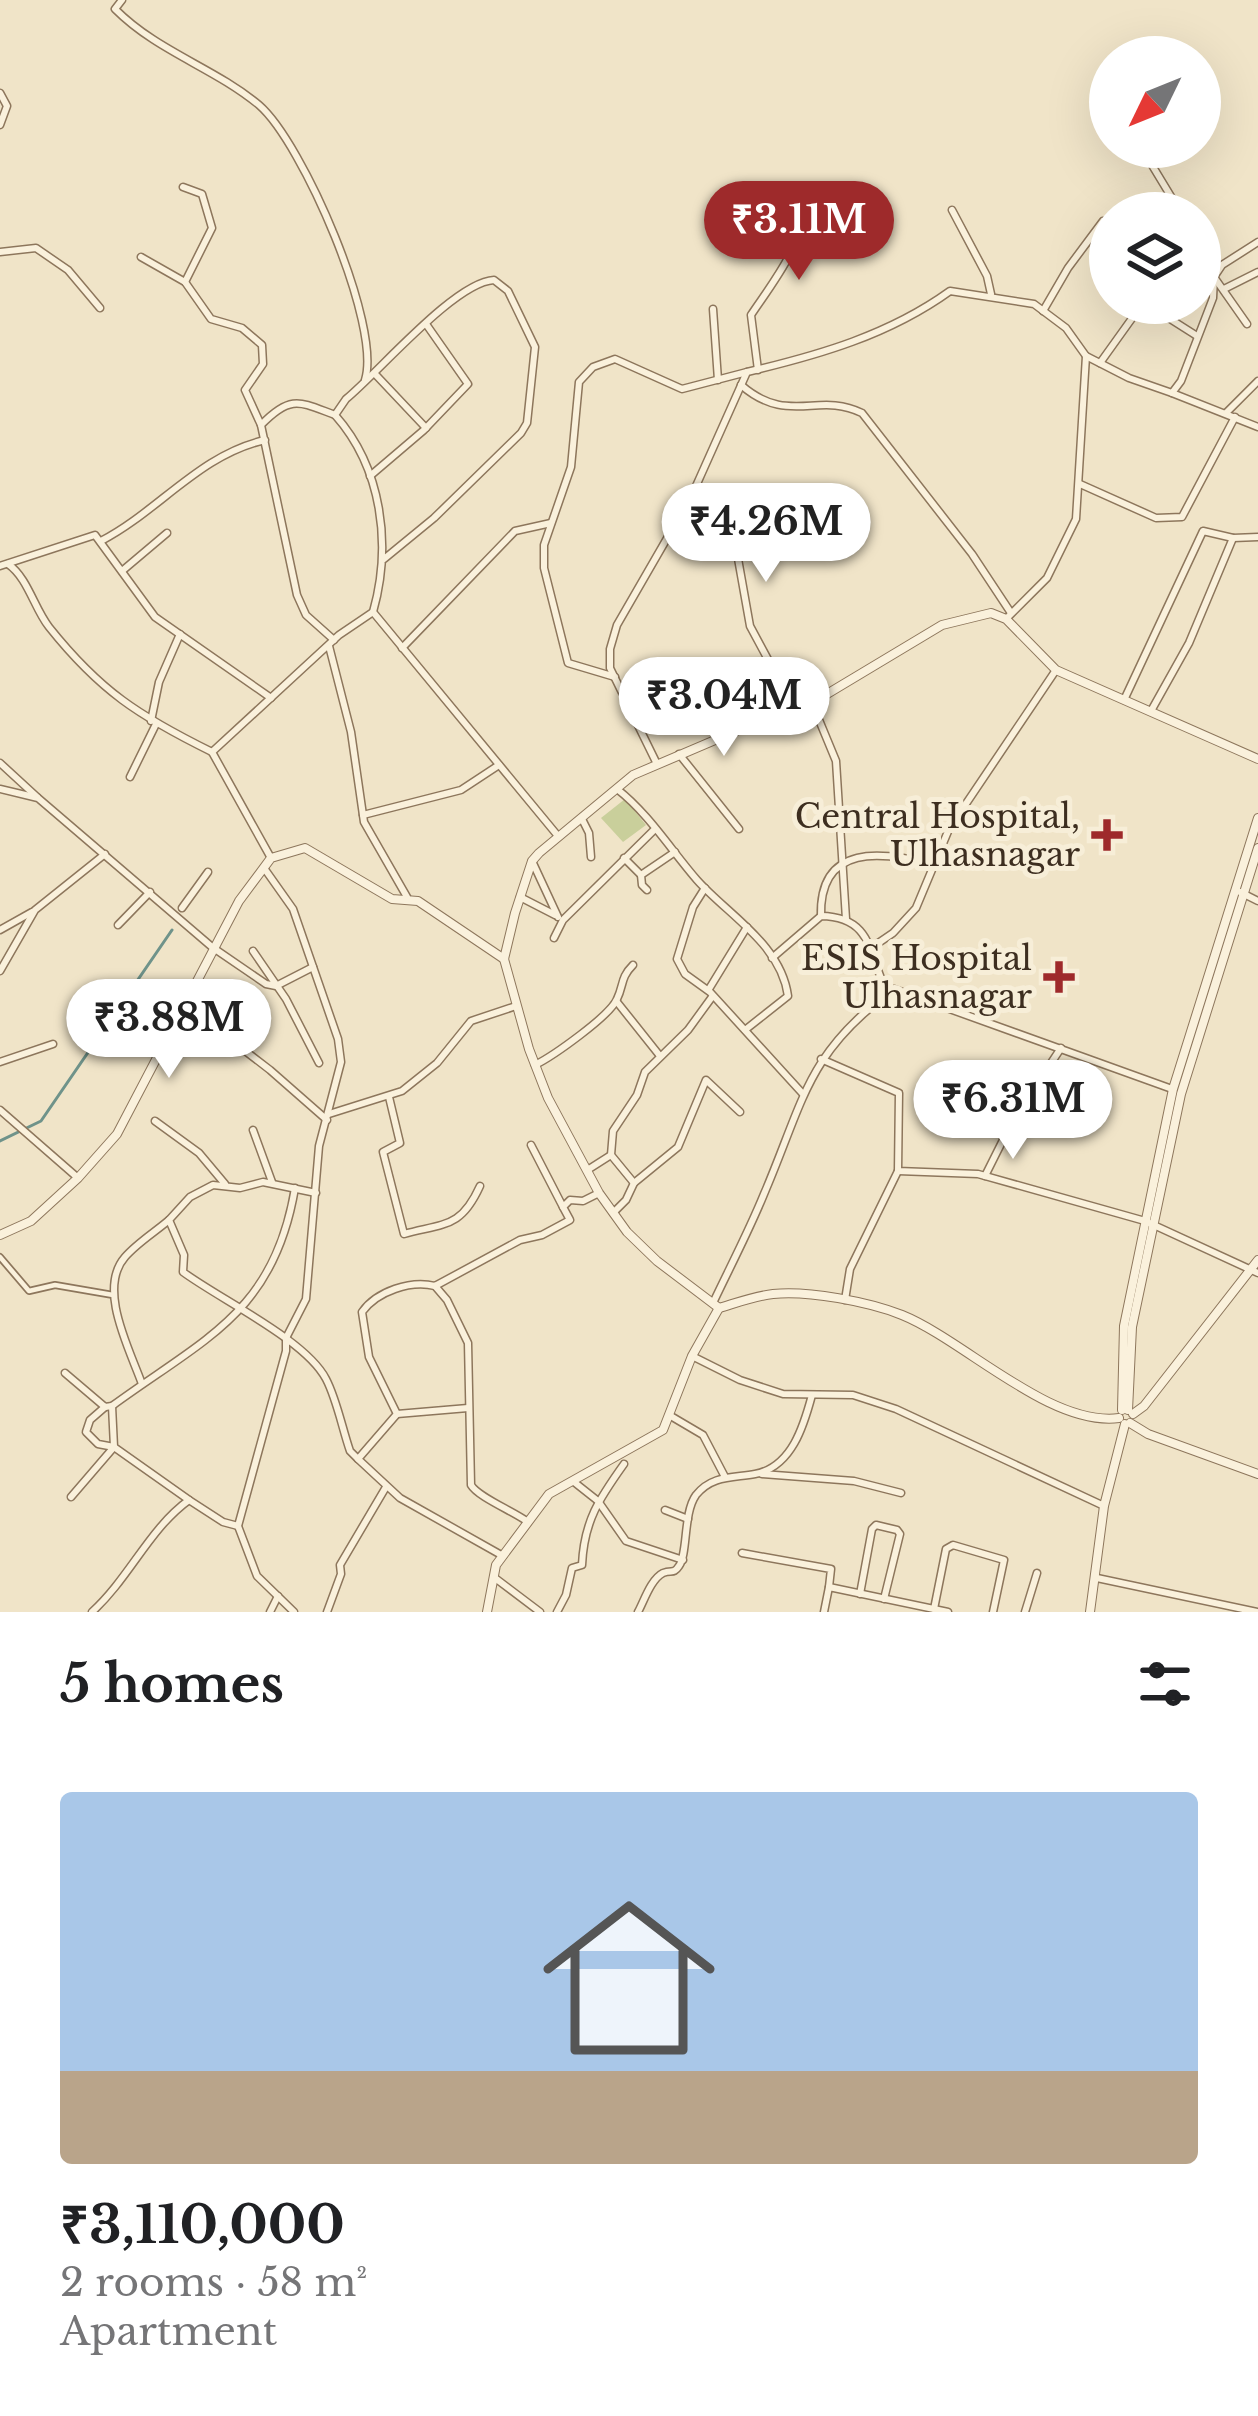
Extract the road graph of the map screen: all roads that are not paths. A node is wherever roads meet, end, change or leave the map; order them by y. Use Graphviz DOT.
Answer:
graph roads {
  1 [pos="122,0"];
  2 [pos="0,93"];
  3 [pos="0,125"];
  4 [pos="182,187"];
  5 [pos="800,206"];
  6 [pos="952,210"];
  7 [pos="1089,239"];
  8 [pos="1258,242"];
  9 [pos="0,252"];
  10 [pos="141,257"];
  11 [pos="1221,267"];
  12 [pos="1258,272"];
  13 [pos="185,282"];
  14 [pos="1221,287"];
  15 [pos="1223,290"];
  16 [pos="991,294"];
  17 [pos="100,308"];
  18 [pos="713,309"];
  19 [pos="1043,311"];
  20 [pos="426,324"];
  21 [pos="1129,324"];
  22 [pos="1178,324"];
  23 [pos="1203,324"];
  24 [pos="1247,324"];
  25 [pos="1198,336"];
  26 [pos="1086,356"];
  27 [pos="1100,363"];
  28 [pos="758,370"];
  29 [pos="747,372"];
  30 [pos="375,374"];
  31 [pos="718,380"];
  32 [pos="1258,381"];
  33 [pos="364,384"];
  34 [pos="741,385"];
  35 [pos="1172,393"];
  36 [pos="1226,413"];
  37 [pos="335,415"];
  38 [pos="1235,417"];
  39 [pos="261,424"];
  40 [pos="1258,427"];
  41 [pos="426,428"];
  42 [pos="265,440"];
  43 [pos="370,476"];
  44 [pos="1080,484"];
  45 [pos="692,495"];
  46 [pos="551,524"];
  47 [pos="167,533"];
  48 [pos="1258,537"];
  49 [pos="1233,538"];
  50 [pos="100,542"];
  51 [pos="384,559"];
  52 [pos="3,565"];
  53 [pos="122,572"];
  54 [pos="373,611"];
  55 [pos="1009,616"];
  56 [pos="180,634"];
  57 [pos="331,642"];
  58 [pos="402,647"];
  59 [pos="1056,670"];
  60 [pos="615,677"];
  61 [pos="271,698"];
  62 [pos="1124,700"];
  63 [pos="812,703"];
  64 [pos="794,708"];
  65 [pos="1151,712"];
  66 [pos="153,723"];
  67 [pos="212,752"];
  68 [pos="679,754"];
  69 [pos="1258,759"];
  70 [pos="0,764"];
  71 [pos="657,764"];
  72 [pos="499,765"];
  73 [pos="130,777"];
  74 [pos="616,788"];
  75 [pos="0,789"];
  76 [pos="38,798"];
  77 [pos="362,815"];
  78 [pos="580,816"];
  79 [pos="1258,818"];
  80 [pos="739,829"];
  81 [pos="654,830"];
  82 [pos="558,836"];
  83 [pos="1258,848"];
  84 [pos="674,852"];
  85 [pos="105,854"];
  86 [pos="591,856"];
  87 [pos="272,858"];
  88 [pos="624,859"];
  89 [pos="532,861"];
  90 [pos="845,861"];
  91 [pos="935,865"];
  92 [pos="264,868"];
  93 [pos="208,872"];
  94 [pos="641,875"];
  95 [pos="705,888"];
  96 [pos="647,890"];
  97 [pos="150,892"];
  98 [pos="1241,892"];
  99 [pos="407,897"];
  100 [pos="520,897"];
  101 [pos="1258,901"];
  102 [pos="182,908"];
  103 [pos="35,910"];
  104 [pos="821,916"];
  105 [pos="560,919"];
  106 [pos="846,919"];
  107 [pos="118,926"];
  108 [pos="747,928"];
  109 [pos="0,930"];
  110 [pos="554,938"];
  111 [pos="212,947"];
  112 [pos="872,948"];
  113 [pos="253,951"];
  114 [pos="772,958"];
  115 [pos="504,959"];
  116 [pos="632,965"];
  117 [pos="313,968"];
  118 [pos="0,971"];
  119 [pos="276,986"];
  120 [pos="888,994"];
  121 [pos="711,995"];
  122 [pos="617,1002"];
  123 [pos="183,1003"];
  124 [pos="516,1006"];
  125 [pos="745,1030"];
  126 [pos="53,1044"];
  127 [pos="1061,1048"];
  128 [pos="659,1056"];
  129 [pos="820,1059"];
  130 [pos="0,1062"];
  131 [pos="319,1063"];
  132 [pos="536,1065"];
  133 [pos="1177,1090"];
  134 [pos="802,1094"];
  135 [pos="389,1097"];
  136 [pos="0,1110"];
  137 [pos="740,1112"];
  138 [pos="328,1117"];
  139 [pos="155,1121"];
  140 [pos="254,1130"];
  141 [pos="531,1145"];
  142 [pos="611,1155"];
  143 [pos="589,1169"];
  144 [pos="898,1171"];
  145 [pos="985,1176"];
  146 [pos="79,1178"];
  147 [pos="272,1182"];
  148 [pos="634,1183"];
  149 [pos="480,1186"];
  150 [pos="227,1187"];
  151 [pos="295,1188"];
  152 [pos="599,1192"];
  153 [pos="316,1193"];
  154 [pos="562,1207"];
  155 [pos="613,1213"];
  156 [pos="169,1220"];
  157 [pos="1149,1222"];
  158 [pos="0,1235"];
  159 [pos="0,1257"];
  160 [pos="1256,1268"];
  161 [pos="435,1286"];
  162 [pos="116,1299"];
  163 [pos="844,1302"];
  164 [pos="716,1306"];
  165 [pos="241,1312"];
  166 [pos="286,1338"];
  167 [pos="692,1356"];
  168 [pos="65,1373"];
  169 [pos="142,1384"];
  170 [pos="812,1394"];
  171 [pos="108,1407"];
  172 [pos="468,1408"];
  173 [pos="397,1414"];
  174 [pos="669,1414"];
  175 [pos="1126,1416"];
  176 [pos="114,1447"];
  177 [pos="358,1460"];
  178 [pos="623,1464"];
  179 [pos="759,1474"];
  180 [pos="1258,1474"];
  181 [pos="725,1477"];
  182 [pos="572,1480"];
  183 [pos="386,1487"];
  184 [pos="901,1493"];
  185 [pos="71,1497"];
  186 [pos="189,1500"];
  187 [pos="598,1501"];
  188 [pos="1104,1506"];
  189 [pos="665,1510"];
  190 [pos="688,1519"];
  191 [pos="528,1522"];
  192 [pos="238,1526"];
  193 [pos="742,1553"];
  194 [pos="503,1556"];
  195 [pos="683,1560"];
  196 [pos="1037,1573"];
  197 [pos="494,1577"];
  198 [pos="1097,1578"];
  199 [pos="829,1587"];
  200 [pos="860,1594"];
  201 [pos="278,1596"];
  202 [pos="884,1599"];
  203 [pos="916,1609"];
  204 [pos="934,1609"];
  205 [pos="92,1612"];
  206 [pos="270,1612"];
  207 [pos="294,1612"];
  208 [pos="327,1612"];
  209 [pos="487,1612"];
  210 [pos="540,1612"];
  211 [pos="556,1612"];
  212 [pos="638,1612"];
  213 [pos="824,1612"];
  214 [pos="948,1612"];
  215 [pos="993,1612"];
  216 [pos="1024,1612"];
  217 [pos="1090,1612"];
  218 [pos="1257,1612"];
  1 -- 33 [label="street"];
  2 -- 3 [label="street"];
  4 -- 13 [label="street"];
  5 -- 28 [label="street"];
  6 -- 16 [label="street"];
  7 -- 19 [label="street"];
  8 -- 11 [label="street"];
  9 -- 17 [label="street"];
  10 -- 13 [label="street"];
  12 -- 15 [label="street"];
  13 -- 39 [label="street"];
  14 -- 15 [label="street"];
  15 -- 24 [label="street"];
  16 -- 19 [label="street"];
  16 -- 28 [label="street"];
  18 -- 31 [label="street"];
  19 -- 26 [label="street"];
  20 -- 30 [label="street"];
  20 -- 41 [label="street"];
  20 -- 51 [label="street"];
  21 -- 27 [label="street"];
  22 -- 25 [label="street"];
  23 -- 25 [label="street"];
  25 -- 35 [label="street"];
  26 -- 27 [label="street"];
  26 -- 44 [label="street"];
  27 -- 35 [label="street"];
  28 -- 29 [label="street"];
  29 -- 31 [label="street"];
  29 -- 34 [label="street"];
  30 -- 33 [label="street"];
  30 -- 41 [label="street"];
  31 -- 46 [label="street"];
  32 -- 36 [label="street"];
  33 -- 37 [label="street"];
  34 -- 45 [label="street"];
  34 -- 55 [label="street"];
  35 -- 36 [label="street"];
  36 -- 38 [label="street"];
  37 -- 39 [label="street"];
  37 -- 43 [label="street"];
  38 -- 40 [label="street"];
  38 -- 44 [label="street"];
  39 -- 42 [label="street"];
  41 -- 43 [label="street"];
  42 -- 50 [label="street"];
  42 -- 57 [label="street"];
  43 -- 51 [label="street"];
  44 -- 55 [label="street"];
  45 -- 60 [label="street"];
  45 -- 64 [label="street"];
  46 -- 58 [label="street"];
  46 -- 60 [label="street"];
  47 -- 53 [label="street"];
  48 -- 49 [label="street"];
  49 -- 62 [label="street"];
  49 -- 65 [label="street"];
  50 -- 52 [label="street"];
  50 -- 53 [label="street"];
  51 -- 54 [label="street"];
  52 -- 66 [label="street"];
  53 -- 56 [label="street"];
  54 -- 57 [label="street"];
  54 -- 58 [label="street"];
  55 -- 59 [label="street"];
  55 -- 63 [label="street"];
  56 -- 61 [label="street"];
  56 -- 66 [label="street"];
  57 -- 61 [label="street"];
  57 -- 77 [label="street"];
  58 -- 72 [label="street"];
  59 -- 62 [label="street"];
  59 -- 91 [label="street"];
  60 -- 71 [label="street"];
  61 -- 67 [label="street"];
  62 -- 65 [label="street"];
  63 -- 64 [label="street"];
  63 -- 90 [label="street"];
  64 -- 68 [label="street"];
  65 -- 69 [label="street"];
  66 -- 67 [label="street"];
  66 -- 73 [label="street"];
  67 -- 87 [label="street"];
  68 -- 71 [label="street"];
  68 -- 80 [label="street"];
  70 -- 76 [label="street"];
  71 -- 74 [label="street"];
  72 -- 77 [label="street"];
  72 -- 82 [label="street"];
  74 -- 78 [label="street"];
  74 -- 81 [label="street"];
  75 -- 76 [label="street"];
  76 -- 85 [label="street"];
  77 -- 99 [label="street"];
  78 -- 82 [label="street"];
  78 -- 86 [label="street"];
  79 -- 98 [label="street"];
  81 -- 84 [label="street"];
  81 -- 88 [label="street"];
  82 -- 89 [label="street"];
  83 -- 98 [label="street"];
  84 -- 94 [label="street"];
  84 -- 95 [label="street"];
  85 -- 97 [label="street"];
  85 -- 103 [label="street"];
  87 -- 92 [label="street"];
  87 -- 99 [label="street"];
  88 -- 94 [label="street"];
  88 -- 105 [label="street"];
  89 -- 100 [label="street"];
  89 -- 105 [label="street"];
  90 -- 91 [label="street"];
  90 -- 104 [label="street"];
  90 -- 106 [label="street"];
  91 -- 112 [label="street"];
  92 -- 111 [label="street"];
  92 -- 117 [label="street"];
  93 -- 102 [label="street"];
  94 -- 96 [label="street"];
  95 -- 108 [label="street"];
  95 -- 121 [label="street"];
  97 -- 107 [label="street"];
  97 -- 111 [label="street"];
  98 -- 101 [label="street"];
  98 -- 133 [label="street"];
  99 -- 115 [label="street"];
  100 -- 105 [label="street"];
  100 -- 115 [label="street"];
  103 -- 109 [label="street"];
  103 -- 118 [label="street"];
  104 -- 106 [label="street"];
  104 -- 114 [label="street"];
  105 -- 110 [label="street"];
  106 -- 112 [label="street"];
  108 -- 114 [label="street"];
  108 -- 121 [label="street"];
  111 -- 119 [label="street"];
  111 -- 123 [label="street"];
  112 -- 120 [label="street"];
  113 -- 119 [label="street"];
  114 -- 125 [label="street"];
  115 -- 124 [label="street"];
  116 -- 122 [label="street"];
  117 -- 119 [label="street"];
  117 -- 138 [label="street"];
  119 -- 131 [label="street"];
  120 -- 127 [label="street"];
  120 -- 129 [label="street"];
  121 -- 125 [label="street"];
  121 -- 128 [label="street"];
  122 -- 128 [label="street"];
  122 -- 132 [label="street"];
  123 -- 138 [label="street"];
  123 -- 146 [label="street"];
  124 -- 132 [label="street"];
  124 -- 135 [label="street"];
  125 -- 134 [label="street"];
  126 -- 130 [label="street"];
  127 -- 133 [label="street"];
  127 -- 145 [label="street"];
  128 -- 142 [label="street"];
  129 -- 134 [label="street"];
  129 -- 144 [label="street"];
  132 -- 143 [label="street"];
  133 -- 157 [label="street"];
  134 -- 164 [label="street"];
  135 -- 138 [label="street"];
  135 -- 149 [label="street"];
  136 -- 146 [label="street"];
  137 -- 148 [label="street"];
  138 -- 153 [label="street"];
  139 -- 150 [label="street"];
  140 -- 147 [label="street"];
  141 -- 154 [label="street"];
  142 -- 143 [label="street"];
  142 -- 148 [label="street"];
  143 -- 152 [label="street"];
  144 -- 145 [label="street"];
  144 -- 163 [label="street"];
  145 -- 157 [label="street"];
  146 -- 158 [label="street"];
  147 -- 150 [label="street"];
  147 -- 151 [label="street"];
  148 -- 155 [label="street"];
  150 -- 156 [label="street"];
  151 -- 153 [label="street"];
  151 -- 165 [label="street"];
  152 -- 154 [label="street"];
  152 -- 155 [label="street"];
  153 -- 166 [label="street"];
  154 -- 161 [label="street"];
  155 -- 164 [label="street"];
  156 -- 162 [label="street"];
  156 -- 165 [label="street"];
  157 -- 160 [label="street"];
  157 -- 175 [label="street"];
  159 -- 162 [label="street"];
  160 -- 175 [label="street"];
  161 -- 172 [label="street"];
  161 -- 173 [label="street"];
  162 -- 169 [label="street"];
  163 -- 164 [label="street"];
  163 -- 175 [label="street"];
  164 -- 167 [label="street"];
  165 -- 166 [label="street"];
  165 -- 169 [label="street"];
  166 -- 177 [label="street"];
  166 -- 192 [label="street"];
  167 -- 170 [label="street"];
  167 -- 174 [label="street"];
  168 -- 171 [label="street"];
  169 -- 171 [label="street"];
  170 -- 179 [label="street"];
  170 -- 188 [label="street"];
  171 -- 176 [label="street"];
  171 -- 176 [label="street"];
  172 -- 173 [label="street"];
  172 -- 191 [label="street"];
  173 -- 177 [label="street"];
  174 -- 181 [label="street"];
  174 -- 182 [label="street"];
  175 -- 180 [label="street"];
  175 -- 188 [label="street"];
  176 -- 185 [label="street"];
  176 -- 186 [label="street"];
  177 -- 183 [label="street"];
  178 -- 187 [label="street"];
  179 -- 181 [label="street"];
  179 -- 184 [label="street"];
  181 -- 190 [label="street"];
  182 -- 187 [label="street"];
  182 -- 191 [label="street"];
  183 -- 194 [label="street"];
  183 -- 208 [label="street"];
  186 -- 192 [label="street"];
  186 -- 205 [label="street"];
  187 -- 195 [label="street"];
  187 -- 211 [label="street"];
  188 -- 198 [label="street"];
  189 -- 190 [label="street"];
  190 -- 195 [label="street"];
  191 -- 194 [label="street"];
  192 -- 201 [label="street"];
  193 -- 199 [label="street"];
  194 -- 197 [label="street"];
  195 -- 212 [label="street"];
  196 -- 216 [label="street"];
  197 -- 209 [label="street"];
  197 -- 210 [label="street"];
  198 -- 217 [label="street"];
  198 -- 218 [label="street"];
  199 -- 200 [label="street"];
  199 -- 213 [label="street"];
  200 -- 202 [label="street"];
  200 -- 202 [label="street"];
  201 -- 206 [label="street"];
  201 -- 207 [label="street"];
  202 -- 203 [label="street"];
  203 -- 204 [label="street"];
  204 -- 214 [label="street"];
  204 -- 215 [label="street"];
}
